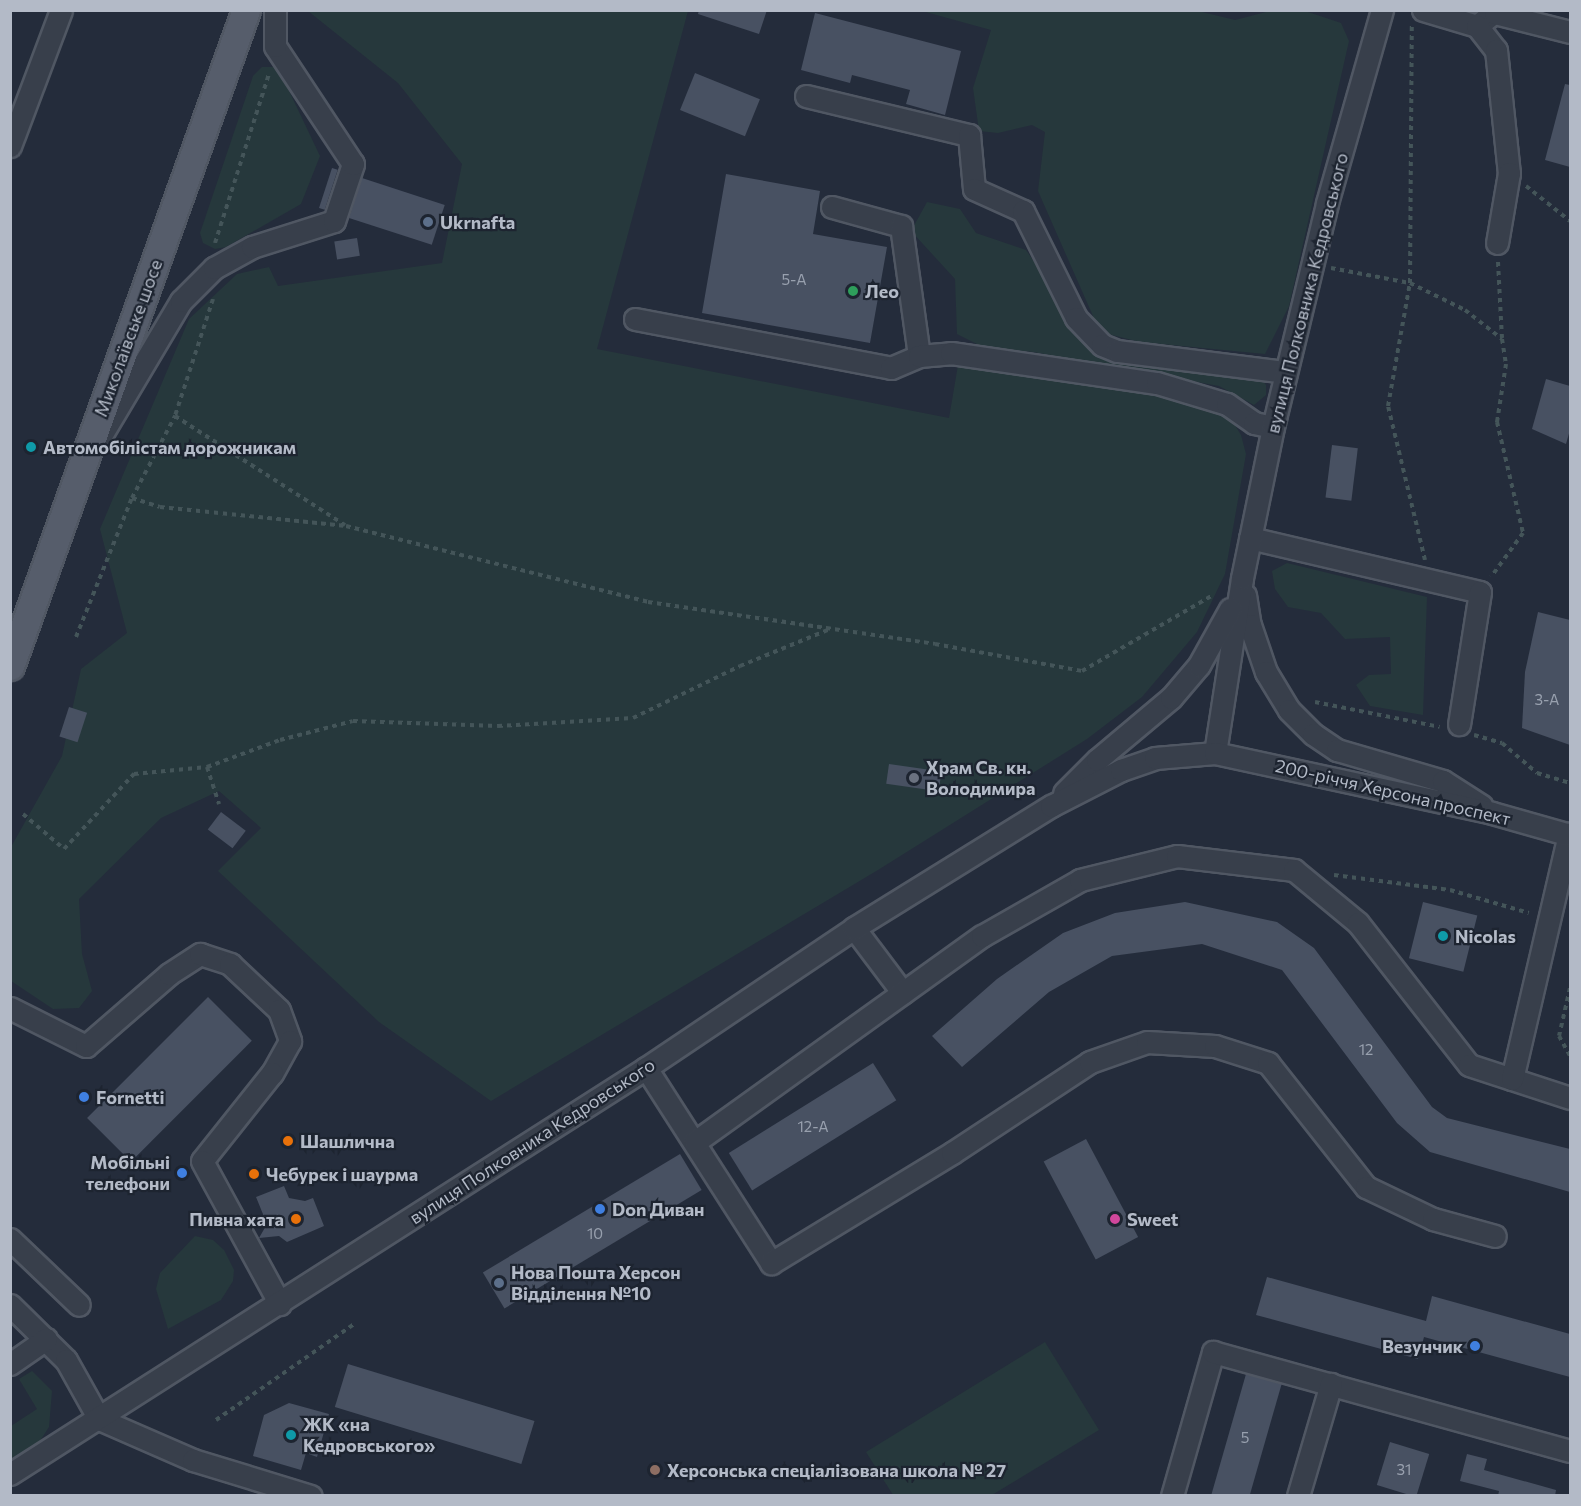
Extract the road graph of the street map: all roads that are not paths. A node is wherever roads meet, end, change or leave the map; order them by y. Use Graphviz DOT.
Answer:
graph roads {
  1 [pos="61,10"];
  2 [pos="246,10"];
  3 [pos="275,10"];
  4 [pos="1382,10"];
  5 [pos="1496,12"];
  6 [pos="1417,16"];
  7 [pos="1477,26"];
  8 [pos="1570,32"];
  9 [pos="807,96"];
  10 [pos="10,146"];
  11 [pos="832,207"];
  12 [pos="1497,243"];
  13 [pos="635,319"];
  14 [pos="919,356"];
  15 [pos="1286,372"];
  16 [pos="1273,427"];
  17 [pos="79,473"];
  18 [pos="1250,538"];
  19 [pos="1242,578"];
  20 [pos="10,666"];
  21 [pos="1459,727"];
  22 [pos="1215,753"];
  23 [pos="1051,806"];
  24 [pos="1492,813"];
  25 [pos="1570,834"];
  26 [pos="854,928"];
  27 [pos="903,993"];
  28 [pos="10,1008"];
  29 [pos="646,1068"];
  30 [pos="1512,1079"];
  31 [pos="1570,1098"];
  32 [pos="694,1142"];
  33 [pos="1495,1236"];
  34 [pos="10,1239"];
  35 [pos="280,1304"];
  36 [pos="10,1305"];
  37 [pos="79,1305"];
  38 [pos="46,1339"];
  39 [pos="10,1364"];
  40 [pos="1331,1384"];
  41 [pos="99,1419"];
  42 [pos="1570,1451"];
  43 [pos="10,1474"];
  44 [pos="311,1496"];
  45 [pos="1172,1496"];
  46 [pos="1298,1496"];
  1 -- 10 [label="street"];
  2 -- 17 [label="main road, Миколаївське шосе"];
  3 -- 17 [label="street"];
  4 -- 15 [label="street, вулиця Полковника Кедровського"];
  5 -- 7 [label="street"];
  5 -- 8 [label="street"];
  6 -- 7 [label="street"];
  7 -- 12 [label="street"];
  9 -- 15 [label="street"];
  11 -- 14 [label="street"];
  13 -- 14 [label="street"];
  14 -- 16 [label="street"];
  15 -- 16 [label="street, вулиця Полковника Кедровського"];
  16 -- 18 [label="street, вулиця Полковника Кедровського"];
  17 -- 20 [label="main road, Миколаївське шосе"];
  18 -- 19 [label="street, вулиця Полковника Кедровського"];
  18 -- 21 [label="street"];
  19 -- 22 [label="street, вулиця Полковника Кедровського"];
  19 -- 23 [label="street, вулиця Полковника Кедровського"];
  19 -- 24 [label="street, вулиця Полковника Кедровського"];
  22 -- 23 [label="street, вулиця Полковника Кедровського"];
  22 -- 24 [label="street, 200-річчя Херсона проспект"];
  23 -- 26 [label="street, вулиця Полковника Кедровського"];
  24 -- 25 [label="street, 200-річчя Херсона проспект"];
  25 -- 30 [label="street"];
  26 -- 27 [label="street"];
  26 -- 29 [label="street, вулиця Полковника Кедровського"];
  27 -- 30 [label="street"];
  27 -- 32 [label="street"];
  28 -- 35 [label="street"];
  29 -- 32 [label="street"];
  29 -- 35 [label="street, вулиця Полковника Кедровського"];
  30 -- 31 [label="street"];
  32 -- 33 [label="street"];
  34 -- 37 [label="street"];
  35 -- 41 [label="street, вулиця Полковника Кедровського"];
  36 -- 38 [label="street"];
  38 -- 39 [label="street"];
  38 -- 41 [label="street"];
  40 -- 42 [label="street"];
  40 -- 45 [label="street"];
  40 -- 46 [label="street"];
  41 -- 43 [label="street, вулиця Полковника Кедровського"];
  41 -- 44 [label="street"];
}
